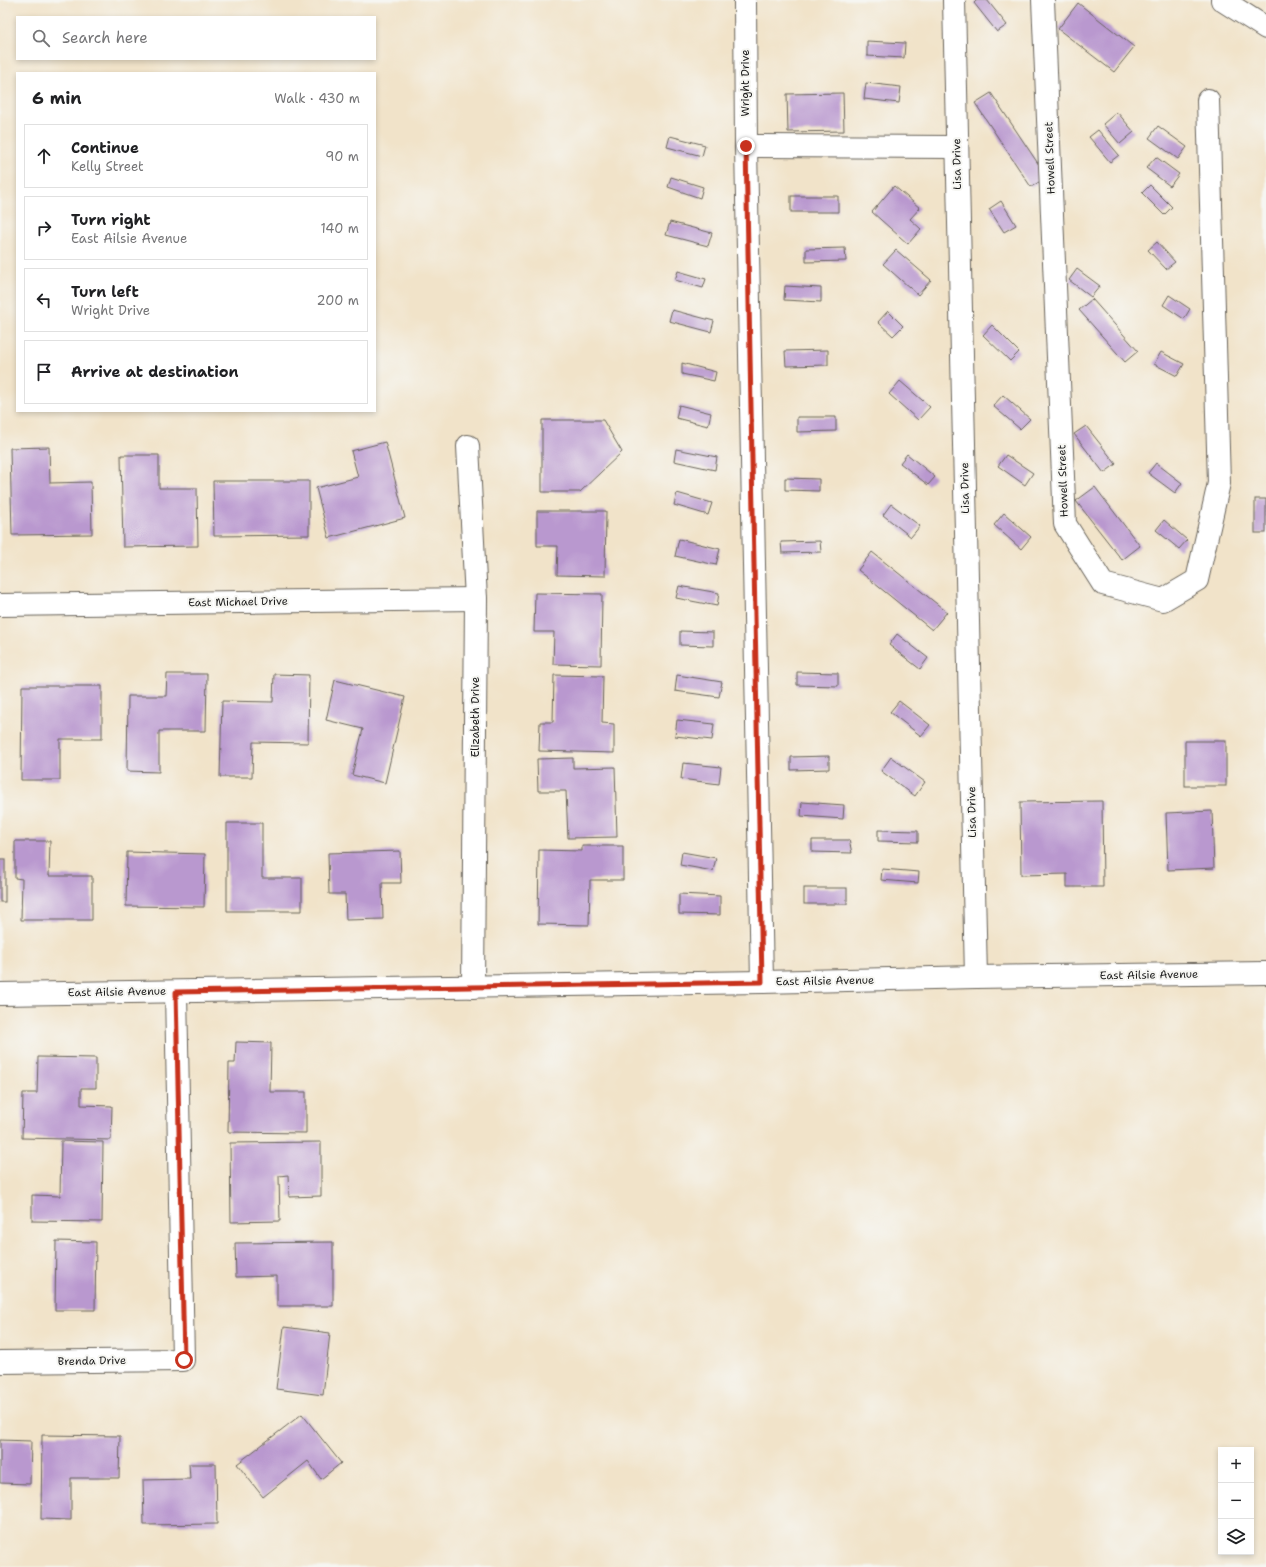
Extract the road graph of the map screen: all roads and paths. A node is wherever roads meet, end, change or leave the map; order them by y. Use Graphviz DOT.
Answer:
graph roads {
  1 [pos="745,0"];
  2 [pos="954,0"];
  3 [pos="1043,0"];
  4 [pos="1222,0"];
  5 [pos="1266,28"];
  6 [pos="1208,100"];
  7 [pos="746,146"];
  8 [pos="956,147"];
  9 [pos="468,446"];
  10 [pos="476,599"];
  11 [pos="0,605"];
  12 [pos="1266,973"];
  13 [pos="976,977"];
  14 [pos="762,982"];
  15 [pos="473,987"];
  16 [pos="176,992"];
  17 [pos="0,994"];
  18 [pos="0,1362"];
  1 -- 7 [label="street, Wright Drive"];
  2 -- 8 [label="street, Lisa Drive"];
  3 -- 6 [label="street, Howell Street"];
  4 -- 5 [label="street"];
  7 -- 8 [label="street"];
  7 -- 14 [label="street, Wright Drive"];
  8 -- 13 [label="street, Lisa Drive"];
  9 -- 10 [label="street, Elizabeth Drive"];
  10 -- 11 [label="street, East Michael Drive"];
  10 -- 15 [label="street, Elizabeth Drive"];
  12 -- 13 [label="street, East Ailsie Avenue"];
  13 -- 14 [label="street, East Ailsie Avenue"];
  14 -- 15 [label="street, East Ailsie Avenue"];
  15 -- 16 [label="street, East Ailsie Avenue"];
  16 -- 17 [label="street, East Ailsie Avenue"];
  16 -- 18 [label="street, Brenda Drive"];
}
